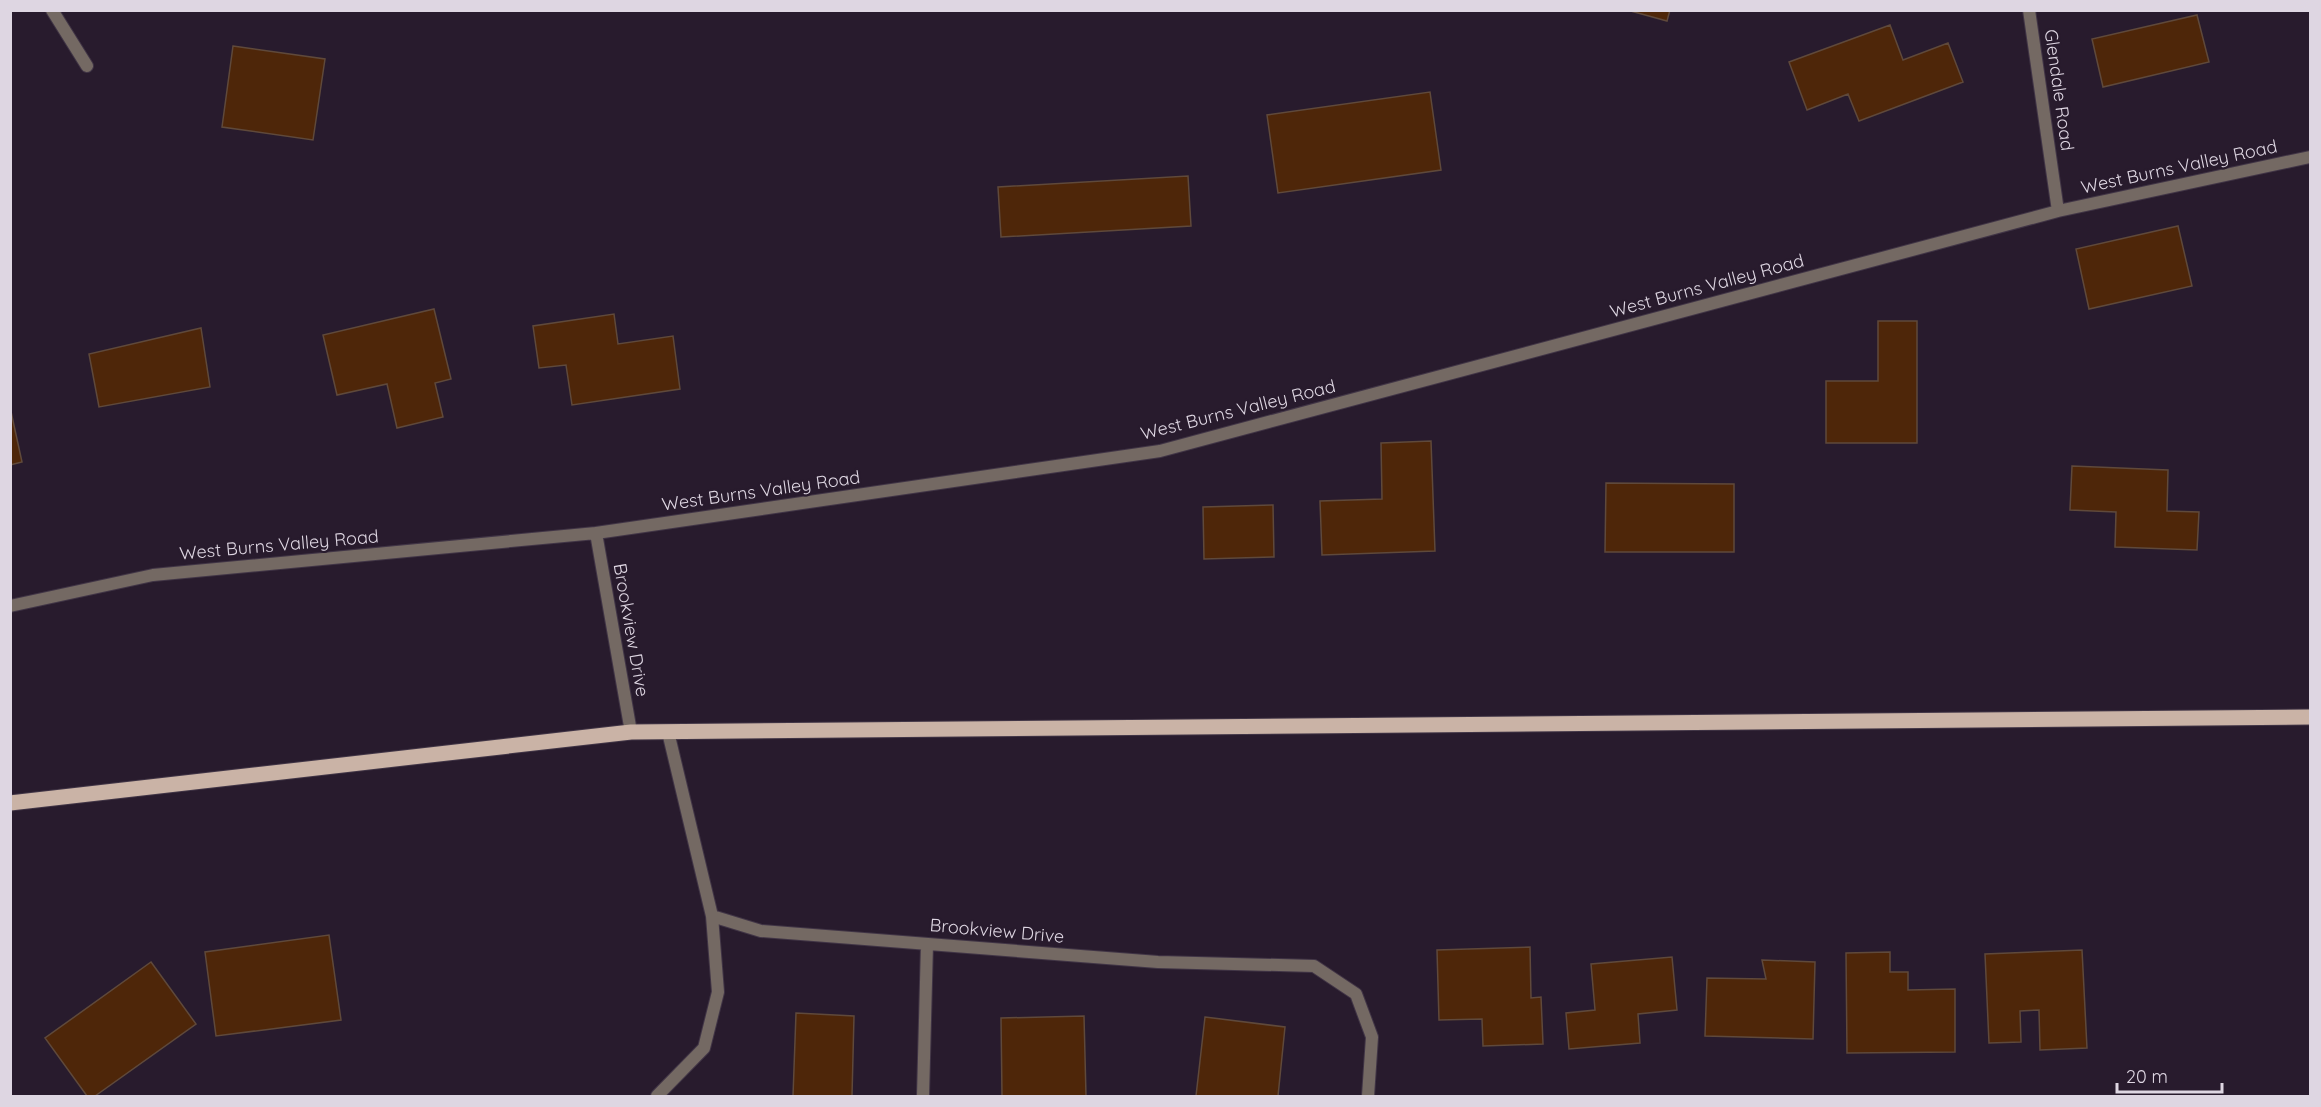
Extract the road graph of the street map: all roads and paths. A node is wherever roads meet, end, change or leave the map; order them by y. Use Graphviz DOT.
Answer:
graph roads {
  1 [pos="52,10"];
  2 [pos="2030,10"];
  3 [pos="87,66"];
  4 [pos="2310,158"];
  5 [pos="2058,211"];
  6 [pos="596,533"];
  7 [pos="10,606"];
  8 [pos="2310,717"];
  9 [pos="631,732"];
  10 [pos="668,732"];
  11 [pos="10,803"];
  12 [pos="712,916"];
  13 [pos="927,944"];
  14 [pos="657,1096"];
  15 [pos="923,1096"];
  16 [pos="1368,1096"];
  1 -- 3 [label="street"];
  2 -- 5 [label="street, Glendale Road"];
  4 -- 5 [label="street, West Burns Valley Road"];
  5 -- 6 [label="street, West Burns Valley Road"];
  6 -- 7 [label="street, West Burns Valley Road"];
  6 -- 9 [label="street, Brookview Drive"];
  8 -- 10 [label="main road"];
  9 -- 10 [label="main road"];
  9 -- 11 [label="main road"];
  10 -- 12 [label="street"];
  12 -- 13 [label="street, Brookview Drive"];
  12 -- 14 [label="street"];
  13 -- 15 [label="street"];
  13 -- 16 [label="street, Brookview Drive"];
}
